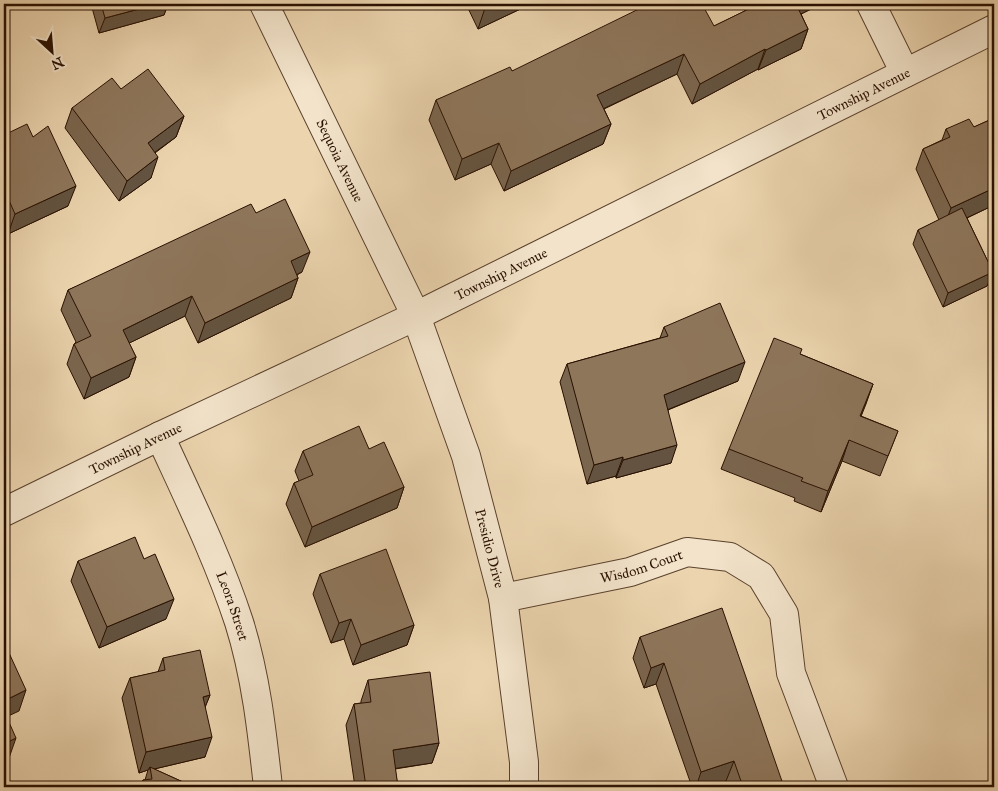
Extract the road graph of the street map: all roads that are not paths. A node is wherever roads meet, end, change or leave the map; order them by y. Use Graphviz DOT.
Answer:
graph roads {
  1 [pos="264,4"];
  2 [pos="871,4"];
  3 [pos="994,29"];
  4 [pos="905,72"];
  5 [pos="416,316"];
  6 [pos="160,436"];
  7 [pos="4,512"];
  8 [pos="503,598"];
  9 [pos="268,787"];
  10 [pos="524,787"];
  11 [pos="834,787"];
  1 -- 5 [label="street, Sequoia Avenue"];
  2 -- 4 [label="street"];
  3 -- 4 [label="street, Township Avenue"];
  4 -- 5 [label="street, Township Avenue"];
  5 -- 6 [label="street, Township Avenue"];
  5 -- 8 [label="street, Presidio Drive"];
  6 -- 7 [label="street, Township Avenue"];
  6 -- 9 [label="street, Leora Street"];
  8 -- 10 [label="street, Presidio Drive"];
  8 -- 11 [label="street, Wisdom Court"];
}
